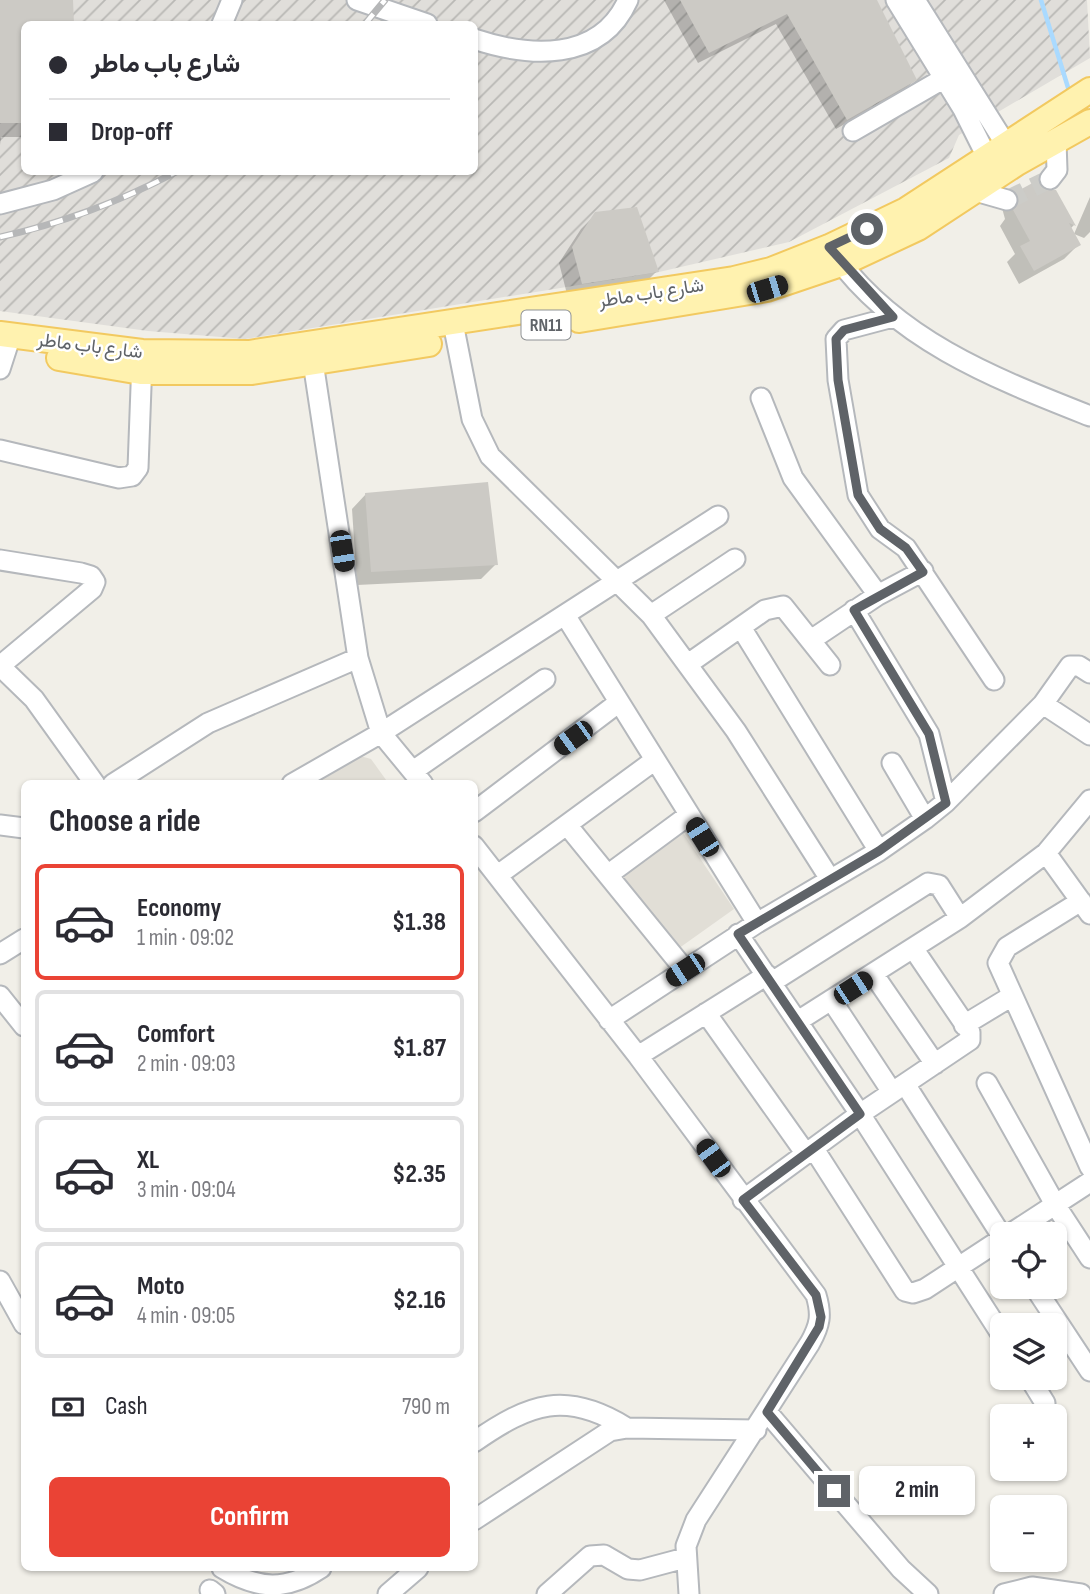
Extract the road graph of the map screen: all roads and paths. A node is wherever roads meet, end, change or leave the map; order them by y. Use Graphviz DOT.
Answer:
graph roads {
  1 [pos="232,0"];
  2 [pos="357,0"];
  3 [pos="628,0"];
  4 [pos="896,0"];
  5 [pos="916,11"];
  6 [pos="223,21"];
  7 [pos="418,21"];
  8 [pos="478,40"];
  9 [pos="952,74"];
  10 [pos="1085,94"];
  11 [pos="1090,122"];
  12 [pos="1052,130"];
  13 [pos="853,131"];
  14 [pos="1002,160"];
  15 [pos="86,175"];
  16 [pos="1050,179"];
  17 [pos="972,190"];
  18 [pos="1007,200"];
  19 [pos="0,204"];
  20 [pos="835,256"];
  21 [pos="893,317"];
  22 [pos="454,331"];
  23 [pos="4,347"];
  24 [pos="312,355"];
  25 [pos="141,362"];
  26 [pos="761,398"];
  27 [pos="1090,416"];
  28 [pos="0,450"];
  29 [pos="718,516"];
  30 [pos="735,559"];
  31 [pos="0,560"];
  32 [pos="923,572"];
  33 [pos="615,582"];
  34 [pos="878,595"];
  35 [pos="854,610"];
  36 [pos="565,615"];
  37 [pos="651,615"];
  38 [pos="742,629"];
  39 [pos="811,640"];
  40 [pos="358,658"];
  41 [pos="688,664"];
  42 [pos="830,665"];
  43 [pos="0,666"];
  44 [pos="1090,673"];
  45 [pos="545,679"];
  46 [pos="994,680"];
  47 [pos="618,703"];
  48 [pos="1043,704"];
  49 [pos="381,733"];
  50 [pos="1090,735"];
  51 [pos="655,760"];
  52 [pos="892,763"];
  53 [pos="418,778"];
  54 [pos="92,780"];
  55 [pos="119,780"];
  56 [pos="299,780"];
  57 [pos="1090,800"];
  58 [pos="946,803"];
  59 [pos="478,809"];
  60 [pos="688,815"];
  61 [pos="925,819"];
  62 [pos="0,825"];
  63 [pos="566,825"];
  64 [pos="21,828"];
  65 [pos="478,851"];
  66 [pos="879,851"];
  67 [pos="1046,853"];
  68 [pos="609,874"];
  69 [pos="498,875"];
  70 [pos="830,879"];
  71 [pos="1085,908"];
  72 [pos="960,919"];
  73 [pos="757,923"];
  74 [pos="738,934"];
  75 [pos="21,941"];
  76 [pos="913,948"];
  77 [pos="0,954"];
  78 [pos="685,970"];
  79 [pos="874,975"];
  80 [pos="770,979"];
  81 [pos="0,996"];
  82 [pos="1012,996"];
  83 [pos="832,1001"];
  84 [pos="706,1013"];
  85 [pos="609,1020"];
  86 [pos="798,1021"];
  87 [pos="21,1022"];
  88 [pos="964,1025"];
  89 [pos="638,1056"];
  90 [pos="935,1064"];
  91 [pos="986,1083"];
  92 [pos="898,1088"];
  93 [pos="860,1114"];
  94 [pos="810,1151"];
  95 [pos="1090,1167"];
  96 [pos="1090,1182"];
  97 [pos="743,1200"];
  98 [pos="1056,1206"];
  99 [pos="992,1222"];
  100 [pos="1030,1222"];
  101 [pos="990,1247"];
  102 [pos="1090,1258"];
  103 [pos="958,1268"];
  104 [pos="0,1281"];
  105 [pos="1043,1299"];
  106 [pos="990,1317"];
  107 [pos="21,1319"];
  108 [pos="1090,1371"];
  109 [pos="1037,1390"];
  110 [pos="1045,1403"];
  111 [pos="767,1412"];
  112 [pos="627,1428"];
  113 [pos="756,1430"];
  114 [pos="478,1439"];
  115 [pos="478,1517"];
  116 [pos="685,1558"];
  117 [pos="228,1571"];
  118 [pos="316,1571"];
  119 [pos="415,1571"];
  120 [pos="388,1594"];
  121 [pos="547,1594"];
  122 [pos="689,1594"];
  123 [pos="928,1594"];
  124 [pos="1004,1594"];
  125 [pos="1081,1594"];
  1 -- 6 [label="street"];
  2 -- 7 [label="street"];
  3 -- 8 [label="street"];
  4 -- 5 [label="street"];
  5 -- 9 [label="street"];
  9 -- 13 [label="street"];
  9 -- 14 [label="street"];
  10 -- 12 [label="main road, شارع باب ماطر / RN11"];
  11 -- 12 [label="main road, شارع باب ماطر / RN11"];
  12 -- 14 [label="main road, شارع باب ماطر / RN11"];
  12 -- 16 [label="street"];
  14 -- 17 [label="main road, شارع باب ماطر / RN11"];
  14 -- 20 [label="main road, شارع باب ماطر / RN11"];
  15 -- 19 [label="street"];
  17 -- 18 [label="street"];
  17 -- 20 [label="main road, شارع باب ماطر / RN11"];
  20 -- 21 [label="street"];
  20 -- 22 [label="main road, شارع باب ماطر / RN11"];
  21 -- 27 [label="street"];
  21 -- 32 [label="street"];
  22 -- 24 [label="main road, شارع باب ماطر / RN11"];
  22 -- 33 [label="street"];
  23 -- 25 [label="main road, شارع باب ماطر / RN11"];
  24 -- 25 [label="main road, شارع باب ماطر / RN11"];
  24 -- 40 [label="street"];
  25 -- 28 [label="street"];
  26 -- 34 [label="street"];
  29 -- 33 [label="street"];
  30 -- 37 [label="street"];
  31 -- 43 [label="street"];
  32 -- 34 [label="street"];
  32 -- 46 [label="street"];
  33 -- 36 [label="street"];
  33 -- 37 [label="street"];
  34 -- 35 [label="street"];
  35 -- 39 [label="street"];
  35 -- 58 [label="street"];
  36 -- 47 [label="street"];
  36 -- 49 [label="street"];
  37 -- 41 [label="street"];
  38 -- 39 [label="street"];
  38 -- 41 [label="street"];
  38 -- 66 [label="street"];
  39 -- 42 [label="street"];
  40 -- 49 [label="street"];
  40 -- 55 [label="street"];
  41 -- 70 [label="street"];
  43 -- 54 [label="street"];
  44 -- 48 [label="street"];
  45 -- 53 [label="street"];
  47 -- 51 [label="street"];
  47 -- 59 [label="street"];
  48 -- 50 [label="street"];
  48 -- 58 [label="street"];
  49 -- 53 [label="street"];
  49 -- 56 [label="street"];
  51 -- 60 [label="street"];
  51 -- 63 [label="street"];
  52 -- 61 [label="street"];
  57 -- 67 [label="street"];
  58 -- 61 [label="street"];
  60 -- 68 [label="street"];
  60 -- 73 [label="street"];
  61 -- 66 [label="street"];
  62 -- 64 [label="street"];
  63 -- 68 [label="street"];
  63 -- 69 [label="street"];
  65 -- 69 [label="street"];
  66 -- 70 [label="street"];
  67 -- 71 [label="street"];
  67 -- 72 [label="street"];
  68 -- 78 [label="street"];
  69 -- 85 [label="street"];
  70 -- 73 [label="street"];
  71 -- 82 [label="street"];
  72 -- 76 [label="street"];
  72 -- 80 [label="street"];
  73 -- 74 [label="street"];
  74 -- 78 [label="street"];
  74 -- 80 [label="street"];
  75 -- 77 [label="street"];
  76 -- 79 [label="street"];
  76 -- 88 [label="street"];
  78 -- 85 [label="street"];
  79 -- 83 [label="street"];
  79 -- 90 [label="street"];
  80 -- 84 [label="street"];
  80 -- 86 [label="street"];
  81 -- 87 [label="street"];
  82 -- 88 [label="street"];
  82 -- 95 [label="street"];
  83 -- 86 [label="street"];
  83 -- 92 [label="street"];
  84 -- 89 [label="street"];
  84 -- 94 [label="street"];
  85 -- 89 [label="street"];
  86 -- 93 [label="street"];
  88 -- 90 [label="street"];
  89 -- 97 [label="street"];
  90 -- 92 [label="street"];
  91 -- 98 [label="street"];
  92 -- 93 [label="street"];
  92 -- 99 [label="street"];
  93 -- 94 [label="street"];
  93 -- 103 [label="street"];
  94 -- 97 [label="street"];
  94 -- 103 [label="street"];
  96 -- 98 [label="street"];
  97 -- 111 [label="street"];
  98 -- 100 [label="street"];
  98 -- 102 [label="street"];
  101 -- 103 [label="street"];
  103 -- 106 [label="street"];
  104 -- 107 [label="street"];
  105 -- 108 [label="street"];
  109 -- 110 [label="street"];
  111 -- 113 [label="street"];
  111 -- 123 [label="street"];
  112 -- 113 [label="street"];
  112 -- 114 [label="street"];
  112 -- 115 [label="street"];
  113 -- 116 [label="street"];
  116 -- 121 [label="street"];
  116 -- 122 [label="street"];
  117 -- 118 [label="street"];
  119 -- 120 [label="street"];
  124 -- 125 [label="street"];
}
